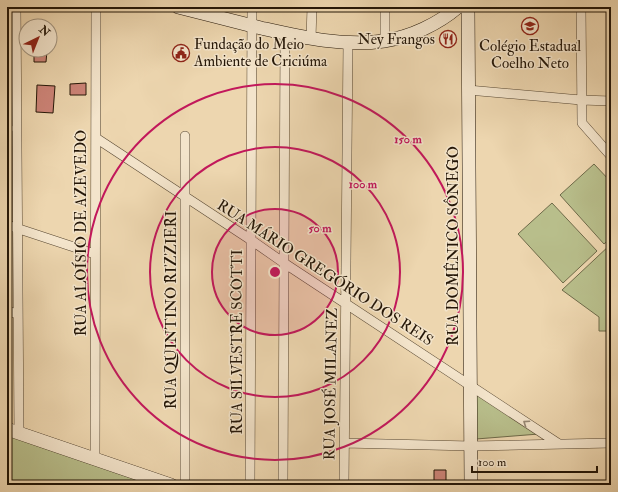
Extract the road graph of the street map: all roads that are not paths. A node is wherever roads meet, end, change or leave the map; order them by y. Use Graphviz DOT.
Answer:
graph roads {
  1 [pos="16,7"];
  2 [pos="96,7"];
  3 [pos="252,7"];
  4 [pos="312,7"];
  5 [pos="385,7"];
  6 [pos="458,7"];
  7 [pos="468,7"];
  8 [pos="581,7"];
  9 [pos="184,8"];
  10 [pos="252,26"];
  11 [pos="286,34"];
  12 [pos="311,38"];
  13 [pos="386,41"];
  14 [pos="348,43"];
  15 [pos="468,90"];
  16 [pos="581,100"];
  17 [pos="611,101"];
  18 [pos="12,128"];
  19 [pos="185,136"];
  20 [pos="96,138"];
  21 [pos="611,156"];
  22 [pos="185,198"];
  23 [pos="7,225"];
  24 [pos="17,228"];
  25 [pos="251,240"];
  26 [pos="95,254"];
  27 [pos="284,264"];
  28 [pos="346,303"];
  29 [pos="7,311"];
  30 [pos="18,314"];
  31 [pos="470,386"];
  32 [pos="13,431"];
  33 [pos="344,443"];
  34 [pos="611,443"];
  35 [pos="559,444"];
  36 [pos="471,446"];
  37 [pos="95,459"];
  38 [pos="171,485"];
  39 [pos="185,485"];
  40 [pos="250,485"];
  41 [pos="283,485"];
  42 [pos="344,485"];
  43 [pos="471,485"];
  1 -- 18 [label="street"];
  2 -- 20 [label="street, RUA ALOÍSIO DE AZEVEDO"];
  3 -- 10 [label="street, RUA SILVESTRE SCOTTI"];
  4 -- 12 [label="street"];
  5 -- 13 [label="street"];
  6 -- 13 [label="street"];
  7 -- 15 [label="street, RUA DOMÊNICO SÔNEGO"];
  8 -- 16 [label="street"];
  9 -- 10 [label="street"];
  10 -- 11 [label="street"];
  10 -- 25 [label="street, RUA SILVESTRE SCOTTI"];
  11 -- 12 [label="street"];
  11 -- 27 [label="street"];
  12 -- 14 [label="street"];
  13 -- 14 [label="street"];
  14 -- 28 [label="street, RUA JOSÉ MILANEZ"];
  15 -- 16 [label="street"];
  15 -- 31 [label="street, RUA DOMÊNICO SÔNEGO"];
  16 -- 17 [label="street"];
  16 -- 21 [label="street"];
  18 -- 24 [label="street"];
  19 -- 22 [label="street, RUA QUINTINO RIZZIERI"];
  20 -- 22 [label="street, RUA MÁRIO GREGÓRIO DOS REIS"];
  20 -- 26 [label="street, RUA ALOÍSIO DE AZEVEDO"];
  22 -- 25 [label="street, RUA MÁRIO GREGÓRIO DOS REIS"];
  22 -- 39 [label="street, RUA QUINTINO RIZZIERI"];
  23 -- 24 [label="street"];
  24 -- 26 [label="street"];
  24 -- 30 [label="street"];
  25 -- 27 [label="street, RUA MÁRIO GREGÓRIO DOS REIS"];
  25 -- 40 [label="street, RUA SILVESTRE SCOTTI"];
  26 -- 37 [label="street, RUA ALOÍSIO DE AZEVEDO"];
  27 -- 28 [label="street, RUA MÁRIO GREGÓRIO DOS REIS"];
  27 -- 41 [label="street"];
  28 -- 31 [label="street, RUA MÁRIO GREGÓRIO DOS REIS"];
  28 -- 33 [label="street, RUA JOSÉ MILANEZ"];
  29 -- 30 [label="street"];
  30 -- 32 [label="street"];
  35 -- 31 [label="street, RUA MÁRIO GREGÓRIO DOS REIS, one-way"];
  31 -- 36 [label="street, RUA DOMÊNICO SÔNEGO"];
  32 -- 37 [label="street"];
  33 -- 36 [label="street"];
  33 -- 42 [label="street, RUA JOSÉ MILANEZ"];
  34 -- 35 [label="street"];
  35 -- 36 [label="street"];
  36 -- 43 [label="street, RUA DOMÊNICO SÔNEGO"];
  37 -- 38 [label="street"];
}
